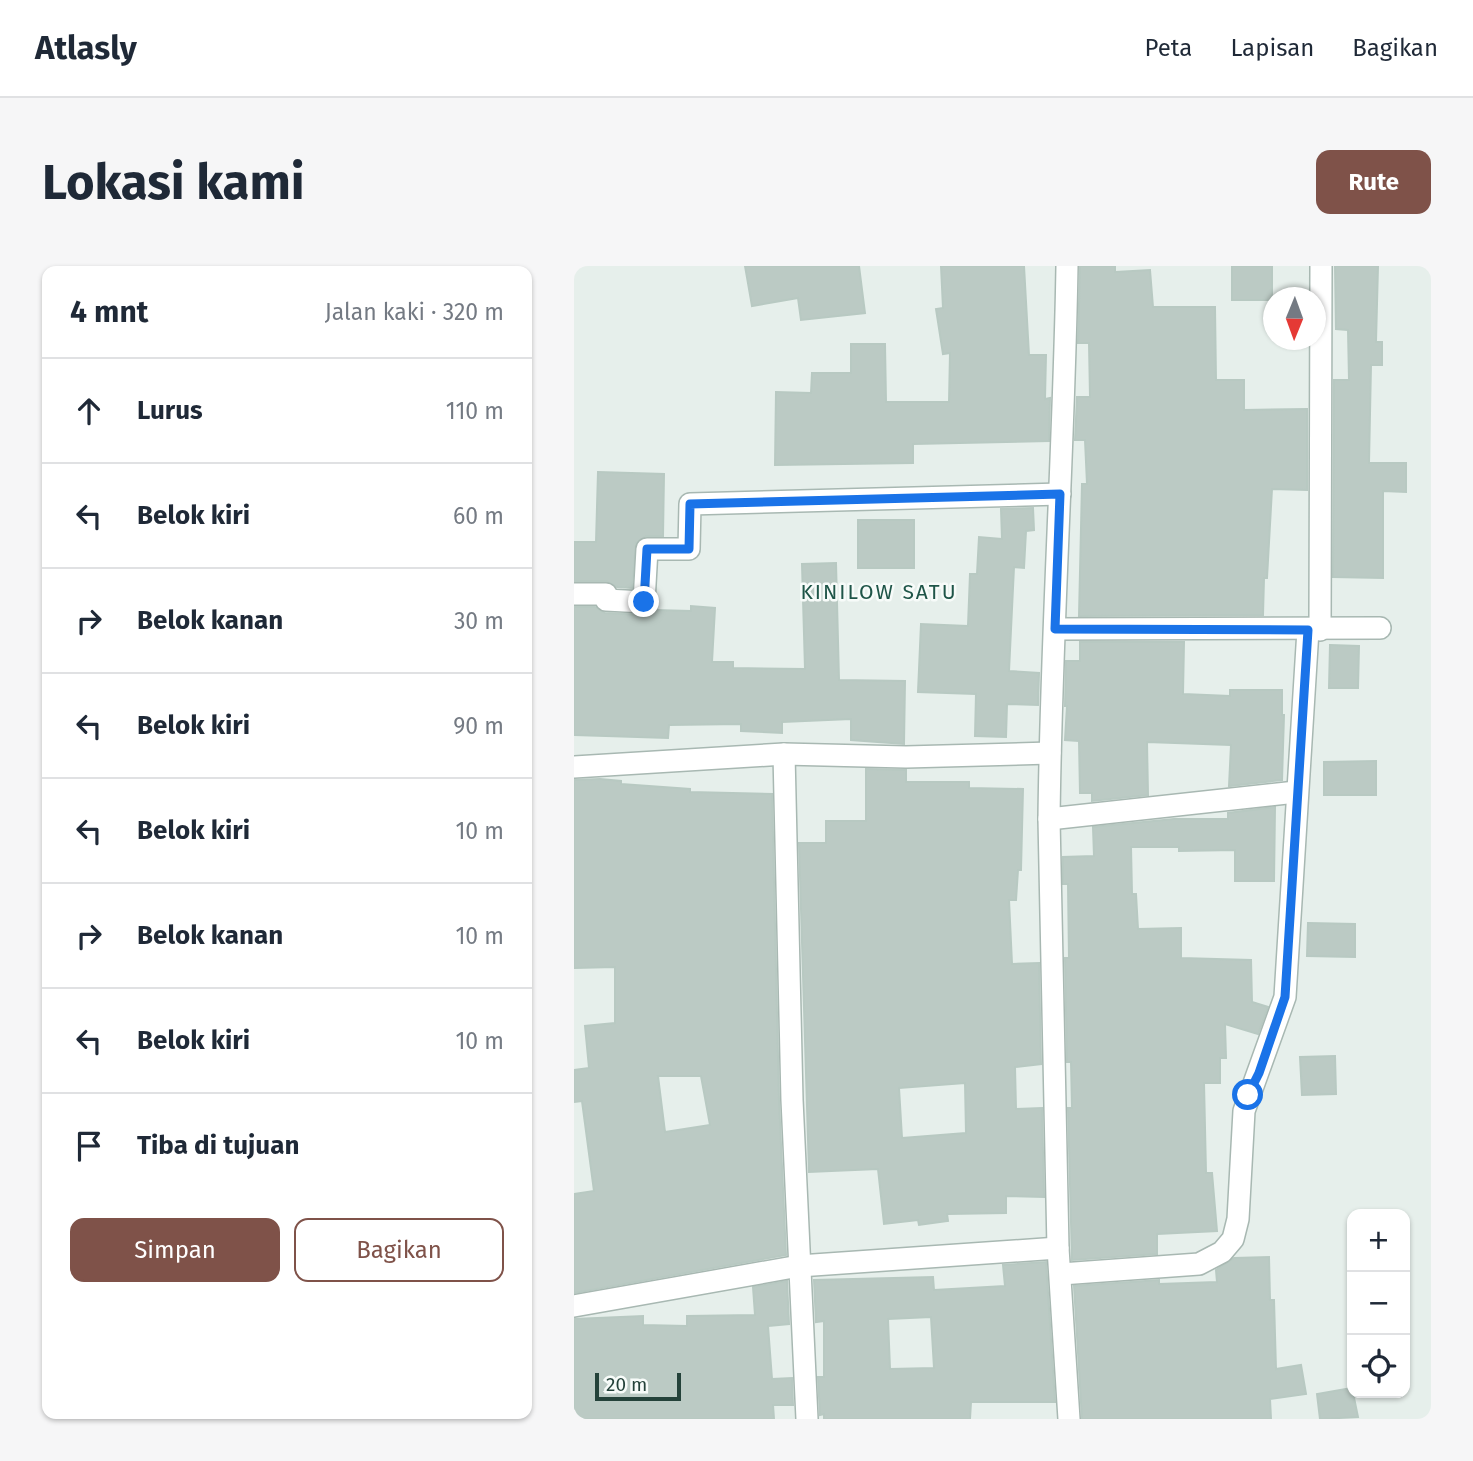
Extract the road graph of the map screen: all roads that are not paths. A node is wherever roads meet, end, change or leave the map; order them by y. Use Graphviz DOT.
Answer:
graph roads {
  1 [pos="1067,266"];
  2 [pos="1321,266"];
  3 [pos="1060,494"];
  4 [pos="574,594"];
  5 [pos="1380,628"];
  6 [pos="1055,629"];
  7 [pos="1314,630"];
  8 [pos="1050,753"];
  9 [pos="784,754"];
  10 [pos="574,766"];
  11 [pos="1296,792"];
  12 [pos="1049,819"];
  13 [pos="1058,1248"];
  14 [pos="799,1266"];
  15 [pos="1061,1274"];
  16 [pos="574,1306"];
  17 [pos="807,1419"];
  18 [pos="1069,1419"];
  1 -- 3 [label="street"];
  2 -- 7 [label="street"];
  3 -- 4 [label="street"];
  3 -- 6 [label="street"];
  5 -- 7 [label="street"];
  6 -- 7 [label="street"];
  6 -- 8 [label="street"];
  7 -- 11 [label="street"];
  8 -- 9 [label="street"];
  8 -- 12 [label="street"];
  9 -- 10 [label="street"];
  9 -- 14 [label="street"];
  11 -- 12 [label="street"];
  11 -- 15 [label="street"];
  12 -- 13 [label="street"];
  13 -- 14 [label="street"];
  13 -- 15 [label="street"];
  14 -- 16 [label="street"];
  14 -- 17 [label="street"];
  15 -- 18 [label="street"];
}
